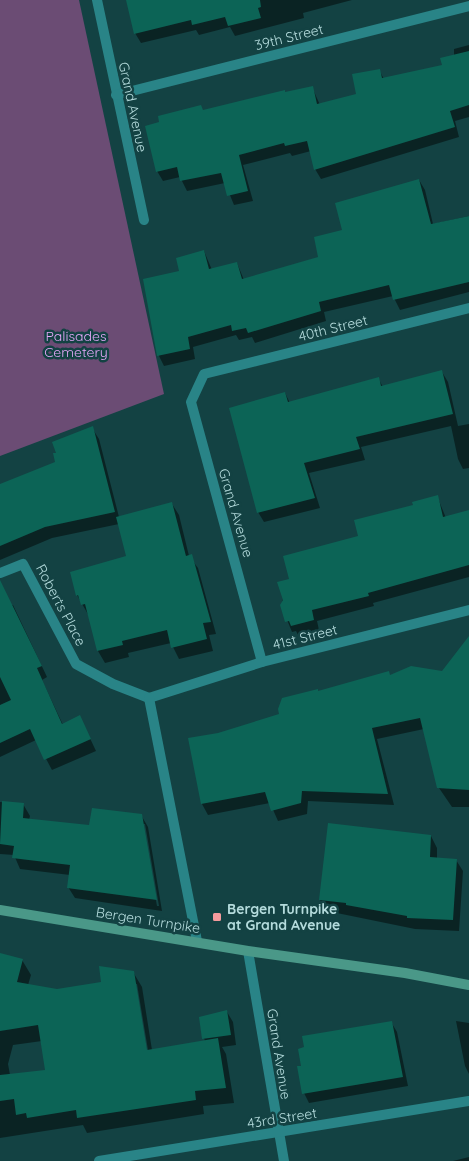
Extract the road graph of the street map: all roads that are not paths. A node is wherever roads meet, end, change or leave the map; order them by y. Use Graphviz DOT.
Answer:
graph roads {
  1 [pos="97,0"];
  2 [pos="469,6"];
  3 [pos="116,96"];
  4 [pos="144,220"];
  5 [pos="469,308"];
  6 [pos="204,374"];
  7 [pos="0,573"];
  8 [pos="469,610"];
  9 [pos="262,662"];
  10 [pos="149,698"];
  11 [pos="0,910"];
  12 [pos="197,941"];
  13 [pos="248,951"];
  14 [pos="469,985"];
  15 [pos="469,1101"];
  16 [pos="278,1133"];
  17 [pos="99,1161"];
  18 [pos="284,1161"];
  1 -- 3 [label="street, Grand Avenue"];
  2 -- 3 [label="street, 39th Street"];
  3 -- 4 [label="street, Grand Avenue"];
  5 -- 6 [label="street, 40th Street"];
  6 -- 9 [label="street, Grand Avenue"];
  7 -- 10 [label="street, Roberts Place"];
  8 -- 9 [label="street, 41st Street"];
  9 -- 10 [label="street, 41st Street"];
  10 -- 12 [label="street"];
  11 -- 12 [label="main road, Bergen Turnpike"];
  12 -- 13 [label="main road, Bergen Turnpike"];
  13 -- 14 [label="main road, Bergen Turnpike"];
  13 -- 16 [label="street, Grand Avenue"];
  15 -- 16 [label="street, 43rd Street"];
  16 -- 17 [label="street, 43rd Street"];
  16 -- 18 [label="street, Grand Avenue"];
}
